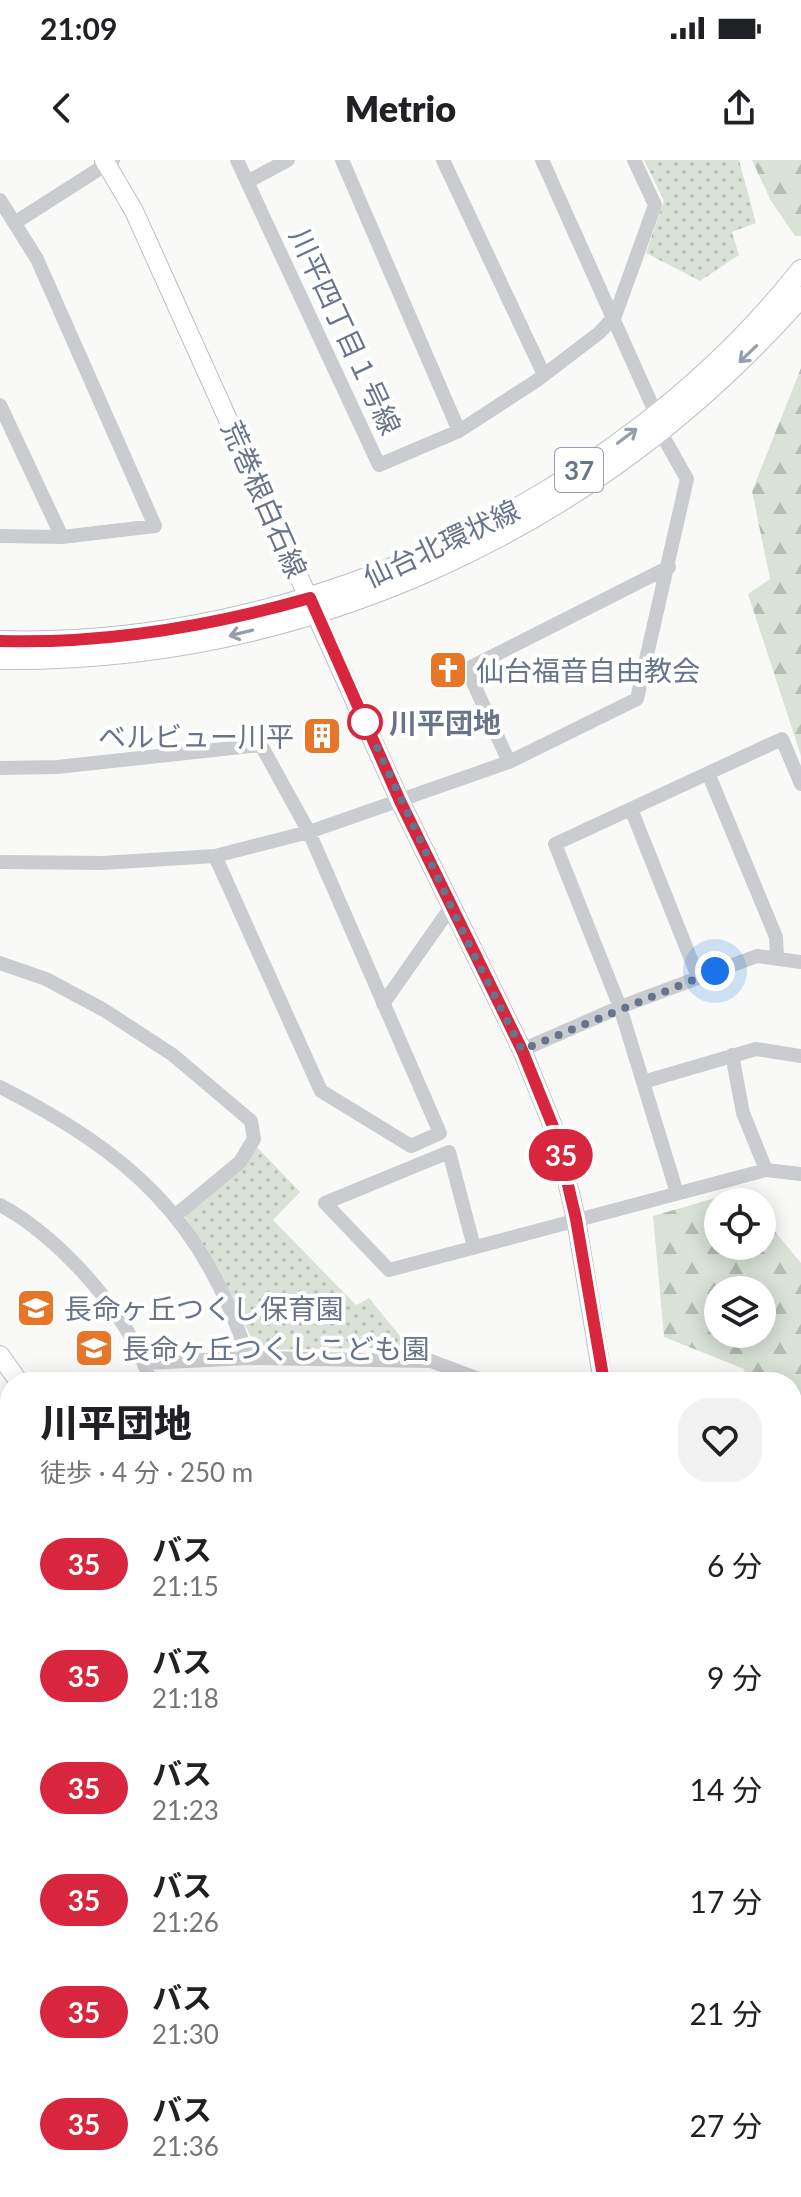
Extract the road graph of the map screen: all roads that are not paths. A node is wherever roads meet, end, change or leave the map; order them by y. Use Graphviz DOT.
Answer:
graph roads {
  1 [pos="237,160"];
  2 [pos="288,160"];
  3 [pos="342,160"];
  4 [pos="443,160"];
  5 [pos="542,160"];
  6 [pos="634,160"];
  7 [pos="108,162"];
  8 [pos="249,181"];
  9 [pos="0,200"];
  10 [pos="16,222"];
  11 [pos="801,270"];
  12 [pos="801,297"];
  13 [pos="615,316"];
  14 [pos="544,375"];
  15 [pos="0,405"];
  16 [pos="659,424"];
  17 [pos="459,431"];
  18 [pos="0,536"];
  19 [pos="62,537"];
  20 [pos="669,567"];
  21 [pos="313,606"];
  22 [pos="0,641"];
  23 [pos="0,659"];
  24 [pos="509,762"];
  25 [pos="0,768"];
  26 [pos="708,773"];
  27 [pos="801,784"];
  28 [pos="400,801"];
  29 [pos="631,809"];
  30 [pos="309,832"];
  31 [pos="215,856"];
  32 [pos="0,862"];
  33 [pos="451,907"];
  34 [pos="777,959"];
  35 [pos="801,962"];
  36 [pos="0,963"];
  37 [pos="698,977"];
  38 [pos="383,1004"];
  39 [pos="620,1007"];
  40 [pos="522,1050"];
  41 [pos="732,1055"];
  42 [pos="801,1056"];
  43 [pos="643,1082"];
  44 [pos="0,1087"];
  45 [pos="766,1170"];
  46 [pos="801,1174"];
  47 [pos="677,1193"];
  48 [pos="0,1205"];
  49 [pos="176,1215"];
  50 [pos="576,1219"];
  51 [pos="474,1247"];
  52 [pos="0,1355"];
  53 [pos="248,1358"];
  54 [pos="145,1363"];
  55 [pos="12,1372"];
  56 [pos="147,1372"];
  57 [pos="460,1372"];
  58 [pos="601,1372"];
  1 -- 8 [label="street, 川平四丁目１号線"];
  2 -- 8 [label="street"];
  3 -- 17 [label="street"];
  4 -- 14 [label="street"];
  5 -- 13 [label="street"];
  6 -- 13 [label="street"];
  7 -- 10 [label="street"];
  7 -- 21 [label="street, 荒巻根白石線"];
  8 -- 17 [label="street, 川平四丁目１号線"];
  9 -- 10 [label="street"];
  10 -- 19 [label="street"];
  11 -- 16 [label="main road, 仙台北環状線 / 37"];
  12 -- 16 [label="main road, 仙台北環状線 / 37, one-way"];
  13 -- 14 [label="street, 川平四丁目１号線"];
  13 -- 16 [label="street"];
  14 -- 17 [label="street, 川平四丁目１号線"];
  15 -- 19 [label="street"];
  16 -- 20 [label="street"];
  16 -- 21 [label="main road, 仙台北環状線 / 37"];
  18 -- 19 [label="street"];
  20 -- 24 [label="street"];
  20 -- 24 [label="street"];
  21 -- 22 [label="main road, 仙台北環状線 / 37"];
  21 -- 23 [label="main road, 仙台北環状線 / 37, one-way"];
  21 -- 28 [label="street, 荒巻根白石線"];
  24 -- 28 [label="street"];
  25 -- 30 [label="street"];
  26 -- 27 [label="street"];
  26 -- 29 [label="street"];
  26 -- 34 [label="street"];
  28 -- 30 [label="street"];
  28 -- 33 [label="street, 荒巻根白石線"];
  29 -- 37 [label="street"];
  29 -- 39 [label="street"];
  30 -- 31 [label="street"];
  30 -- 38 [label="street"];
  31 -- 32 [label="street"];
  31 -- 38 [label="street"];
  33 -- 38 [label="street"];
  33 -- 40 [label="street, 荒巻根白石線"];
  34 -- 35 [label="street"];
  34 -- 37 [label="street"];
  36 -- 49 [label="street"];
  37 -- 39 [label="street"];
  39 -- 40 [label="street"];
  39 -- 43 [label="street"];
  40 -- 50 [label="street, 荒巻根白石線"];
  41 -- 42 [label="street"];
  41 -- 43 [label="street"];
  41 -- 45 [label="street"];
  43 -- 47 [label="street"];
  44 -- 49 [label="street"];
  45 -- 46 [label="street"];
  45 -- 47 [label="street"];
  47 -- 50 [label="street"];
  48 -- 54 [label="street"];
  49 -- 53 [label="street"];
  50 -- 51 [label="street"];
  50 -- 58 [label="street, 荒巻根白石線"];
  51 -- 51 [label="street"];
  52 -- 55 [label="street"];
  53 -- 54 [label="street"];
  53 -- 57 [label="street"];
  54 -- 56 [label="street"];
}
